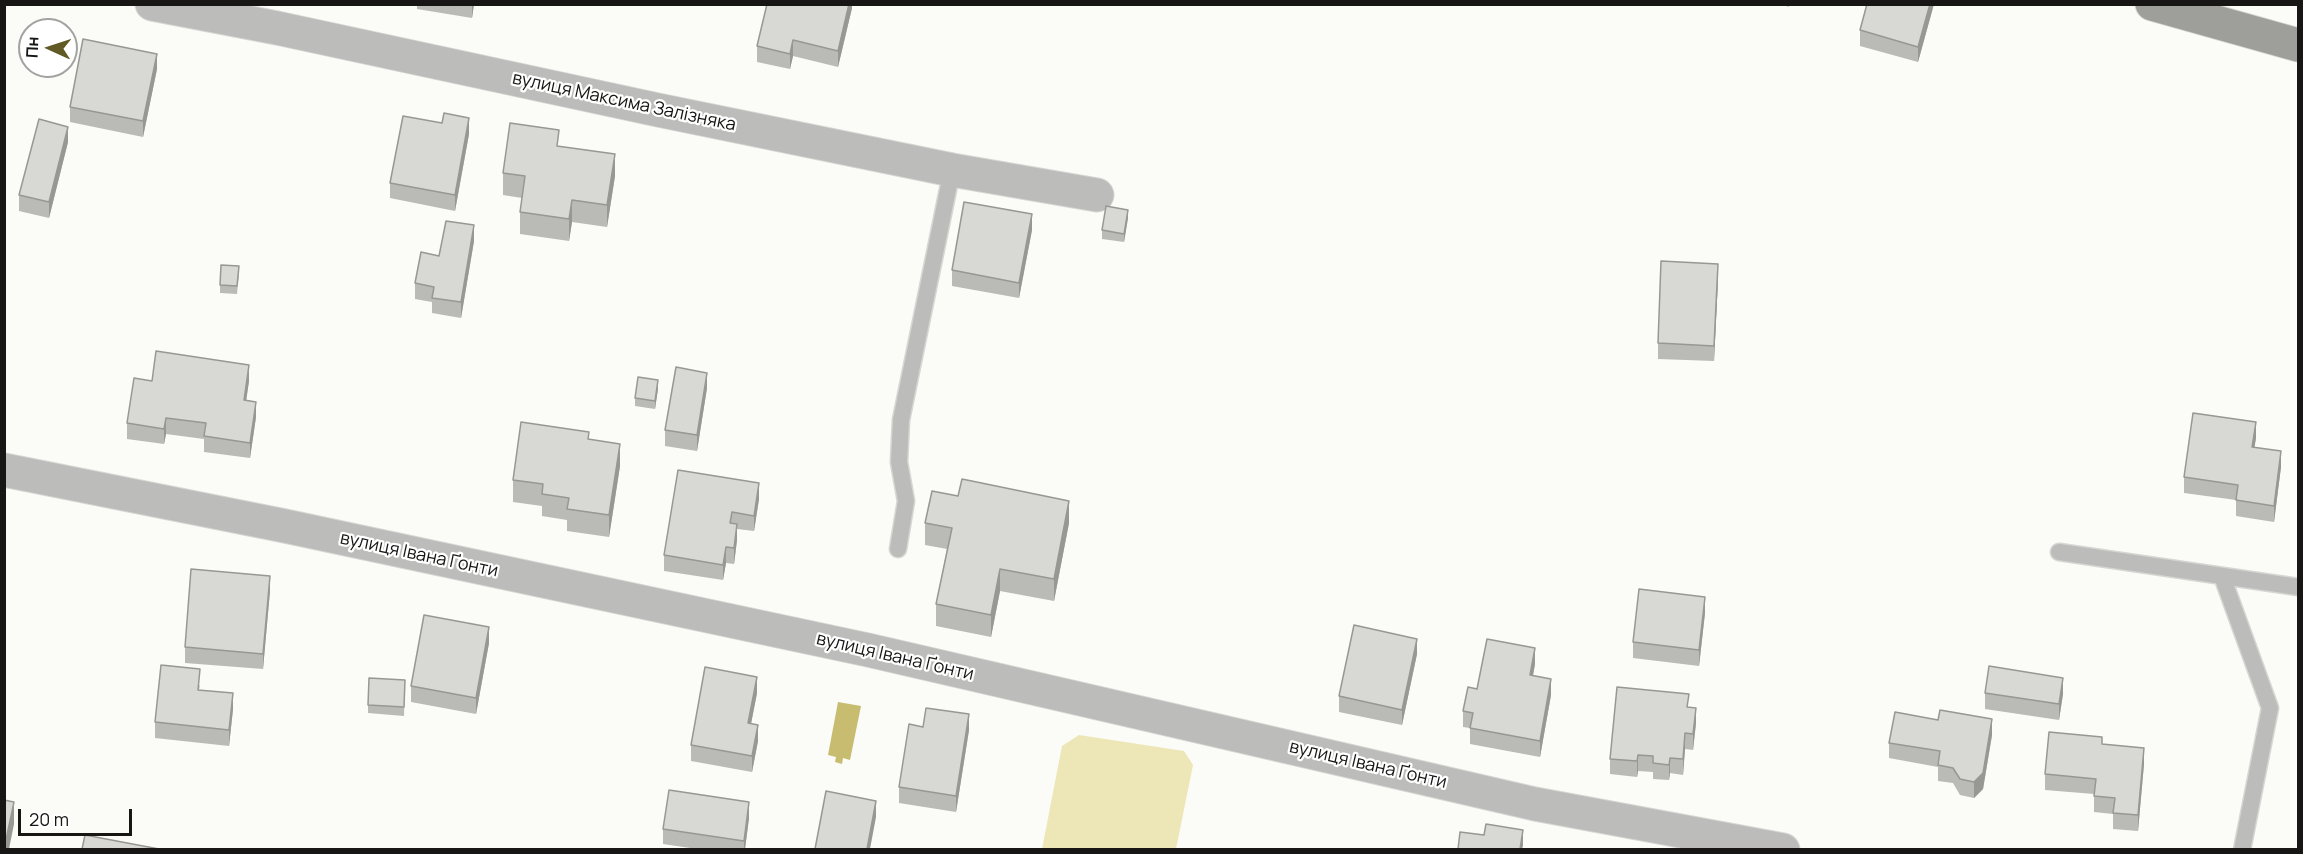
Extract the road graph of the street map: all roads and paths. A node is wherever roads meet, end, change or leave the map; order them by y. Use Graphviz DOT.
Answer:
graph roads {
  1 [pos="152,4"];
  2 [pos="2152,4"];
  3 [pos="276,16"];
  4 [pos="2298,45"];
  5 [pos="952,170"];
  6 [pos="1097,195"];
  7 [pos="4,470"];
  8 [pos="898,549"];
  9 [pos="2060,552"];
  10 [pos="2222,576"];
  11 [pos="2298,587"];
  12 [pos="1783,849"];
  13 [pos="2242,849"];
  1 -- 3 [label="street, вулиця Максима Залізняка"];
  2 -- 4 [label="street"];
  3 -- 5 [label="street, вулиця Максима Залізняка"];
  5 -- 6 [label="street, вулиця Максима Залізняка"];
  5 -- 8 [label="lane"];
  7 -- 12 [label="street, вулиця Івана Ґонти"];
  9 -- 10 [label="lane"];
  10 -- 11 [label="lane"];
  10 -- 13 [label="lane"];
}
